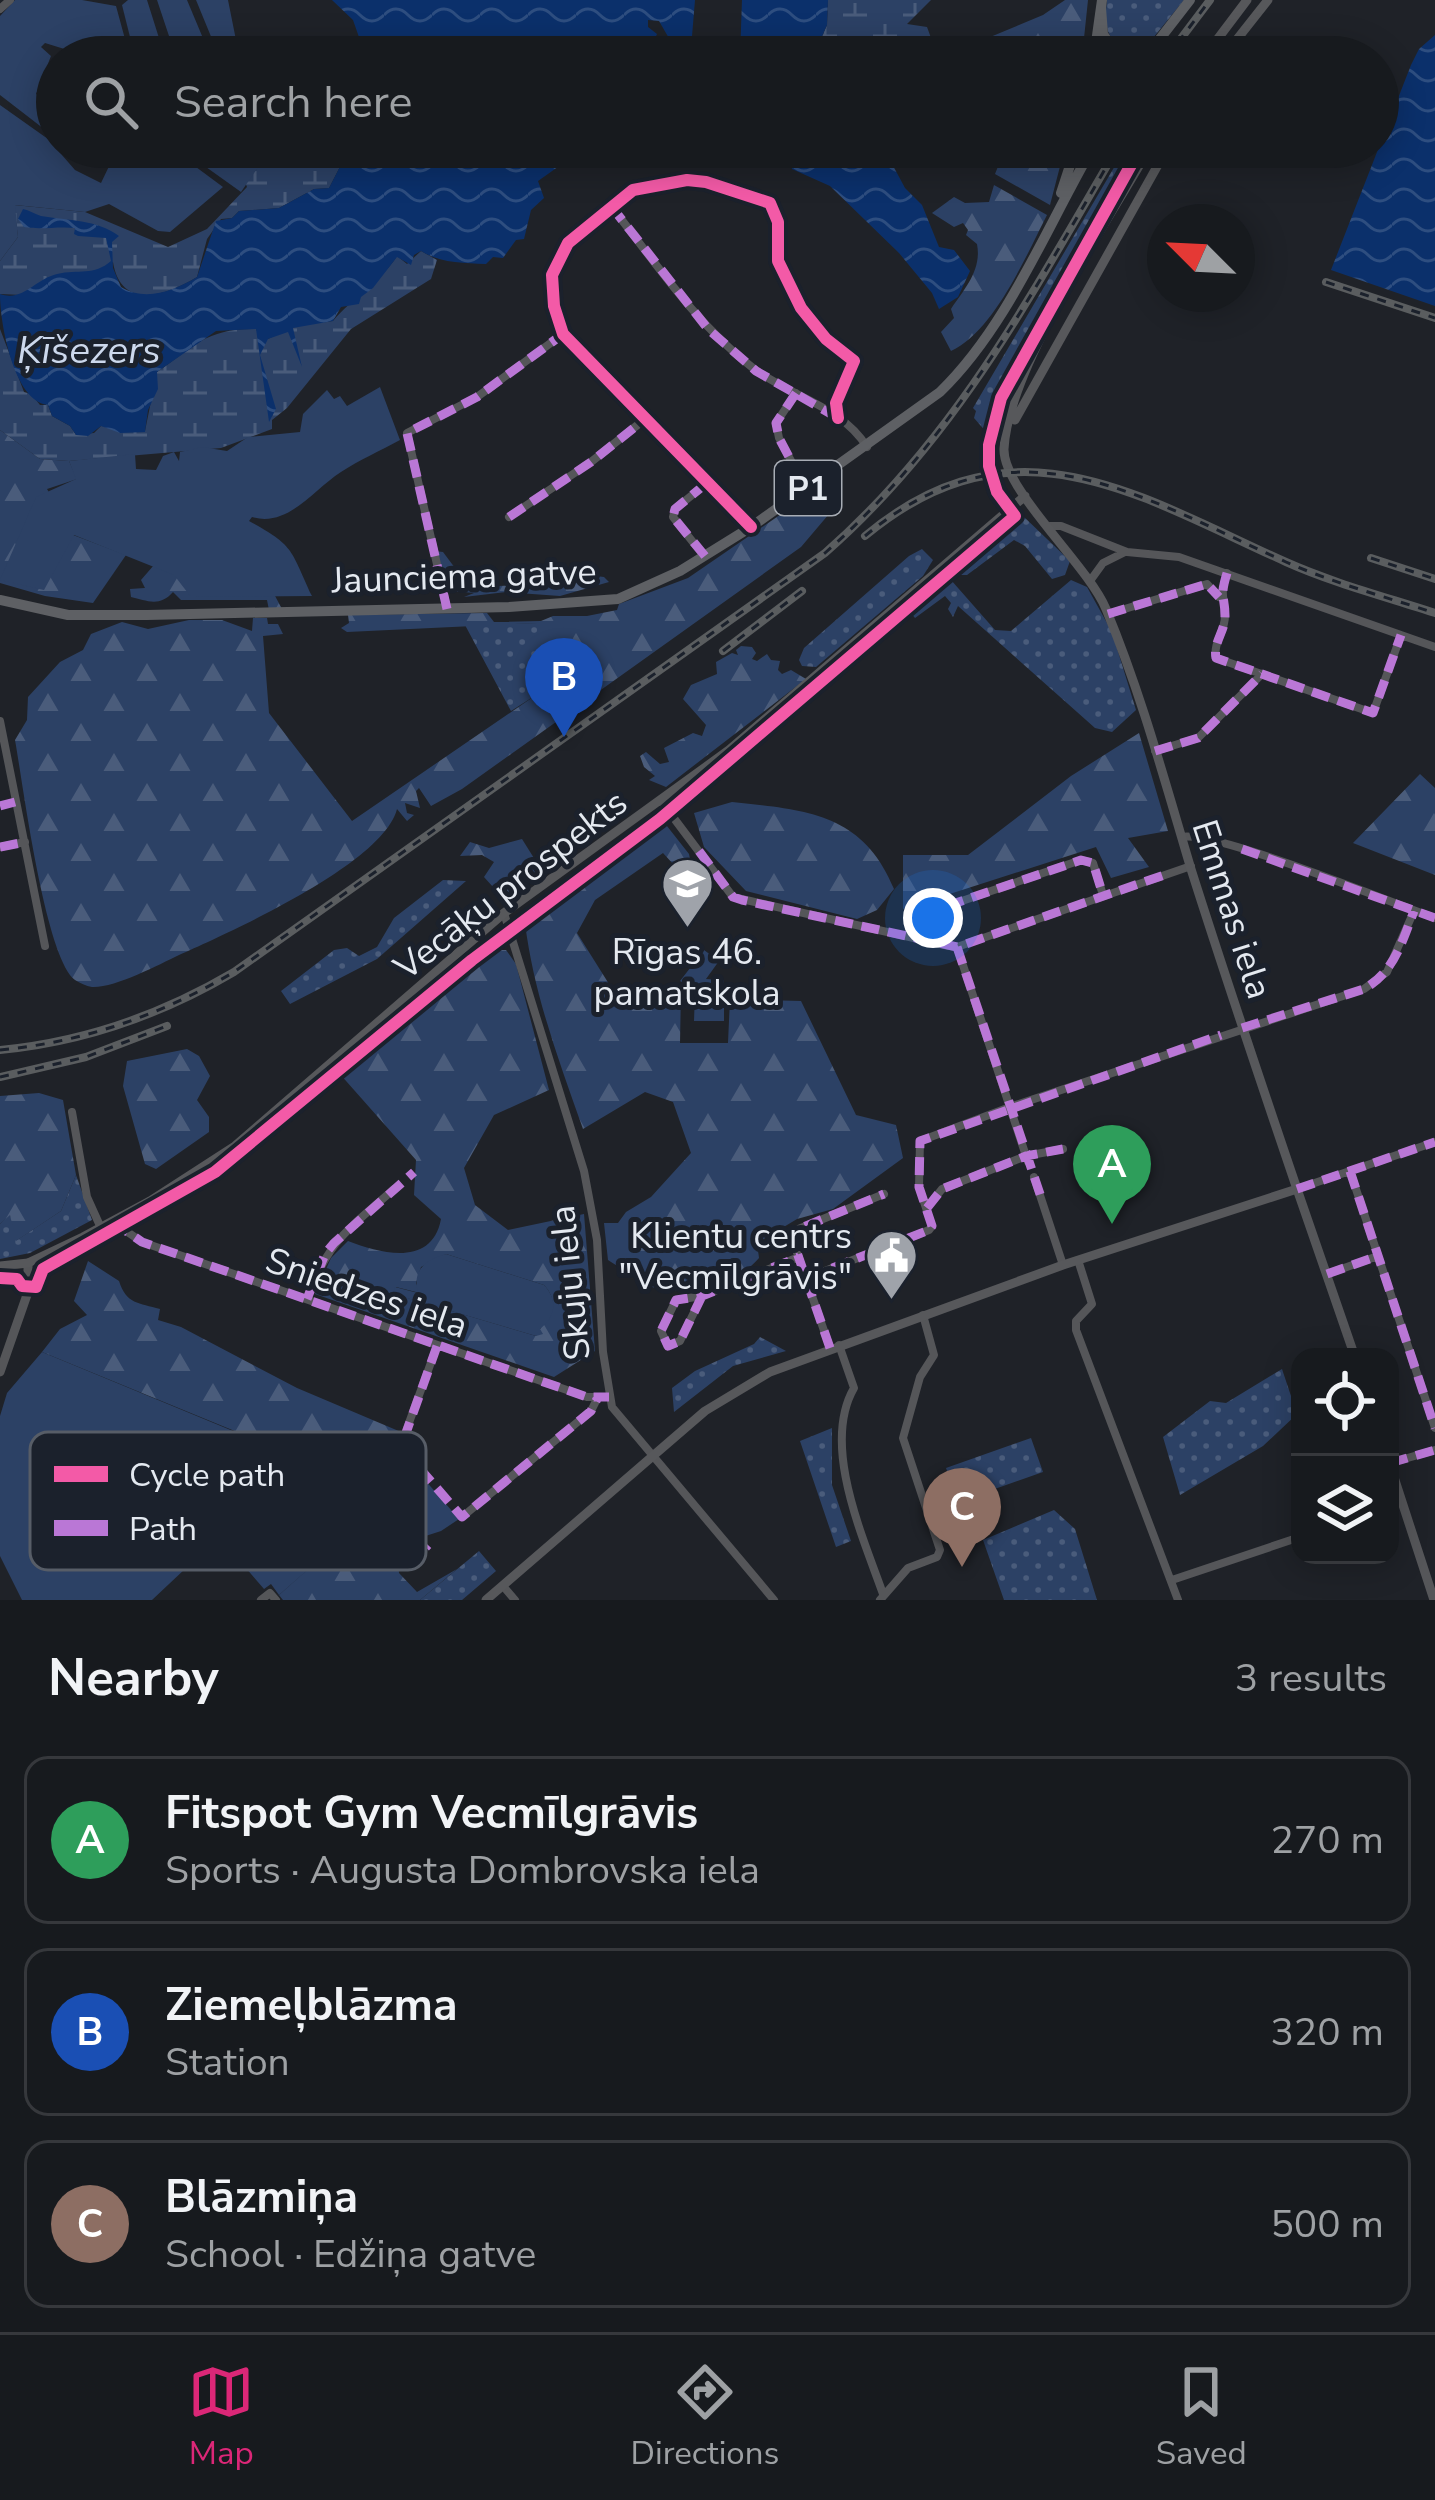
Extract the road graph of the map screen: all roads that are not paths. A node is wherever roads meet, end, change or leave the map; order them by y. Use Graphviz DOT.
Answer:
graph roads {
  1 [pos="10,0"];
  2 [pos="1190,0"];
  3 [pos="1247,0"];
  4 [pos="1268,0"];
  5 [pos="1101,4"];
  6 [pos="0,9"];
  7 [pos="1097,36"];
  8 [pos="1104,36"];
  9 [pos="1162,36"];
  10 [pos="1220,36"];
  11 [pos="1240,36"];
  12 [pos="1069,168"];
  13 [pos="1081,168"];
  14 [pos="1138,168"];
  15 [pos="1156,168"];
  16 [pos="1122,197"];
  17 [pos="1135,204"];
  18 [pos="611,206"];
  19 [pos="1054,213"];
  20 [pos="563,334"];
  21 [pos="796,393"];
  22 [pos="838,418"];
  23 [pos="645,419"];
  24 [pos="1009,430"];
  25 [pos="867,446"];
  26 [pos="708,482"];
  27 [pos="806,489"];
  28 [pos="1025,496"];
  29 [pos="509,517"];
  30 [pos="752,526"];
  31 [pos="1050,526"];
  32 [pos="1127,551"];
  33 [pos="705,556"];
  34 [pos="1227,573"];
  35 [pos="1090,581"];
  36 [pos="1219,597"];
  37 [pos="0,600"];
  38 [pos="447,609"];
  39 [pos="1108,614"];
  40 [pos="1401,634"];
  41 [pos="1435,646"];
  42 [pos="1262,674"];
  43 [pos="0,721"];
  44 [pos="1155,751"];
  45 [pos="661,801"];
  46 [pos="15,802"];
  47 [pos="0,806"];
  48 [pos="1182,837"];
  49 [pos="25,842"];
  50 [pos="0,847"];
  51 [pos="1191,866"];
  52 [pos="1103,895"];
  53 [pos="1414,911"];
  54 [pos="504,913"];
  55 [pos="1435,918"];
  56 [pos="923,941"];
  57 [pos="45,946"];
  58 [pos="957,947"];
  59 [pos="1242,1028"];
  60 [pos="1010,1107"];
  61 [pos="72,1112"];
  62 [pos="1435,1142"];
  63 [pos="1063,1149"];
  64 [pos="1027,1159"];
  65 [pos="1350,1171"];
  66 [pos="1034,1177"];
  67 [pos="394,1189"];
  68 [pos="1297,1189"];
  69 [pos="884,1194"];
  70 [pos="927,1208"];
  71 [pos="112,1222"];
  72 [pos="100,1228"];
  73 [pos="1378,1256"];
  74 [pos="799,1257"];
  75 [pos="1078,1260"];
  76 [pos="28,1262"];
  77 [pos="1063,1265"];
  78 [pos="0,1266"];
  79 [pos="1327,1274"];
  80 [pos="807,1278"];
  81 [pos="702,1296"];
  82 [pos="307,1299"];
  83 [pos="922,1315"];
  84 [pos="437,1346"];
  85 [pos="835,1347"];
  86 [pos="1351,1348"];
  87 [pos="0,1372"];
  88 [pos="609,1397"];
  89 [pos="597,1399"];
  90 [pos="1435,1428"];
  91 [pos="406,1432"];
  92 [pos="1435,1450"];
  93 [pos="653,1457"];
  94 [pos="1399,1461"];
  95 [pos="1399,1492"];
  96 [pos="462,1517"];
  97 [pos="1291,1540"];
  98 [pos="1172,1580"];
  99 [pos="503,1586"];
  100 [pos="273,1596"];
  101 [pos="882,1598"];
  102 [pos="261,1600"];
  103 [pos="486,1600"];
  104 [pos="515,1600"];
  105 [pos="774,1600"];
  106 [pos="1178,1600"];
  107 [pos="1434,1600"];
  1 -- 6 [label="street"];
  2 -- 9 [label="main road"];
  3 -- 10 [label="main road"];
  4 -- 11 [label="main road"];
  5 -- 7 [label="main road"];
  5 -- 8 [label="main road"];
  12 -- 19 [label="main road, P1"];
  13 -- 19 [label="main road, Jaunciema gatve / P1"];
  14 -- 16 [label="main road"];
  15 -- 17 [label="main road"];
  16 -- 17 [label="main road"];
  16 -- 24 [label="main road"];
  17 -- 24 [label="main road"];
  18 -- 20 [label="street"];
  18 -- 21 [label="street"];
  18 -- 22 [label="street"];
  19 -- 25 [label="main road, Jaunciema gatve / P1"];
  20 -- 23 [label="street"];
  20 -- 38 [label="street"];
  21 -- 22 [label="street"];
  21 -- 27 [label="street"];
  22 -- 25 [label="street"];
  23 -- 26 [label="street"];
  23 -- 29 [label="street"];
  24 -- 28 [label="main road, Emmas iela"];
  25 -- 27 [label="main road, Jaunciema gatve / P1"];
  26 -- 30 [label="street"];
  26 -- 33 [label="street"];
  27 -- 30 [label="main road, Jaunciema gatve / P1"];
  28 -- 31 [label="main road, Emmas iela"];
  28 -- 45 [label="main road, Vecāķu prospekts"];
  30 -- 33 [label="main road, Jaunciema gatve / P1"];
  31 -- 32 [label="street"];
  31 -- 35 [label="main road, Emmas iela"];
  32 -- 34 [label="street"];
  32 -- 35 [label="street"];
  33 -- 38 [label="main road, Jaunciema gatve / P1"];
  34 -- 36 [label="street"];
  34 -- 40 [label="street"];
  35 -- 39 [label="main road, Emmas iela"];
  36 -- 39 [label="street"];
  36 -- 42 [label="street"];
  37 -- 38 [label="main road, Jaunciema gatve / P1"];
  39 -- 44 [label="main road, Emmas iela"];
  40 -- 41 [label="street"];
  40 -- 42 [label="street"];
  42 -- 44 [label="street"];
  43 -- 46 [label="street"];
  44 -- 48 [label="main road, Emmas iela"];
  45 -- 54 [label="main road, Vecāķu prospekts"];
  45 -- 56 [label="street"];
  46 -- 47 [label="street"];
  46 -- 49 [label="street"];
  48 -- 51 [label="main road, Emmas iela"];
  48 -- 53 [label="street"];
  49 -- 50 [label="street"];
  49 -- 57 [label="street"];
  51 -- 52 [label="street"];
  51 -- 59 [label="main road, Emmas iela"];
  52 -- 56 [label="street"];
  52 -- 58 [label="street"];
  53 -- 55 [label="street"];
  53 -- 59 [label="street"];
  54 -- 71 [label="main road, Vecāķu prospekts"];
  54 -- 88 [label="street, Skuju iela"];
  56 -- 58 [label="street"];
  58 -- 60 [label="street"];
  59 -- 60 [label="street"];
  59 -- 68 [label="main road, Emmas iela"];
  60 -- 64 [label="street"];
  60 -- 70 [label="street"];
  61 -- 72 [label="street"];
  62 -- 65 [label="street"];
  63 -- 64 [label="street"];
  64 -- 70 [label="street"];
  65 -- 68 [label="street"];
  65 -- 73 [label="street"];
  66 -- 77 [label="street"];
  67 -- 82 [label="street"];
  68 -- 75 [label="main road"];
  68 -- 79 [label="street, Emmas iela"];
  69 -- 74 [label="street"];
  70 -- 80 [label="street"];
  71 -- 72 [label="main road, Vecāķu prospekts"];
  71 -- 82 [label="street, Sniedzes iela"];
  72 -- 76 [label="main road, Vecāķu prospekts"];
  73 -- 79 [label="street"];
  73 -- 90 [label="street"];
  74 -- 80 [label="street"];
  74 -- 81 [label="street"];
  75 -- 77 [label="main road"];
  75 -- 98 [label="street"];
  76 -- 78 [label="main road, Vecāķu prospekts"];
  76 -- 87 [label="street"];
  77 -- 83 [label="main road"];
  79 -- 86 [label="street, Emmas iela"];
  80 -- 85 [label="street"];
  81 -- 81 [label="street"];
  82 -- 84 [label="street, Sniedzes iela"];
  83 -- 85 [label="main road"];
  83 -- 101 [label="street"];
  84 -- 89 [label="street, Sniedzes iela"];
  84 -- 91 [label="street"];
  85 -- 93 [label="main road"];
  85 -- 101 [label="street"];
  88 -- 89 [label="street, Sniedzes iela"];
  88 -- 93 [label="street, Skuju iela"];
  89 -- 96 [label="street"];
  92 -- 94 [label="street"];
  93 -- 99 [label="main road"];
  93 -- 105 [label="street, Skuju iela"];
  95 -- 107 [label="street"];
  97 -- 98 [label="street"];
  98 -- 106 [label="street"];
  99 -- 103 [label="main road"];
  99 -- 104 [label="street"];
  100 -- 102 [label="street"];
}
